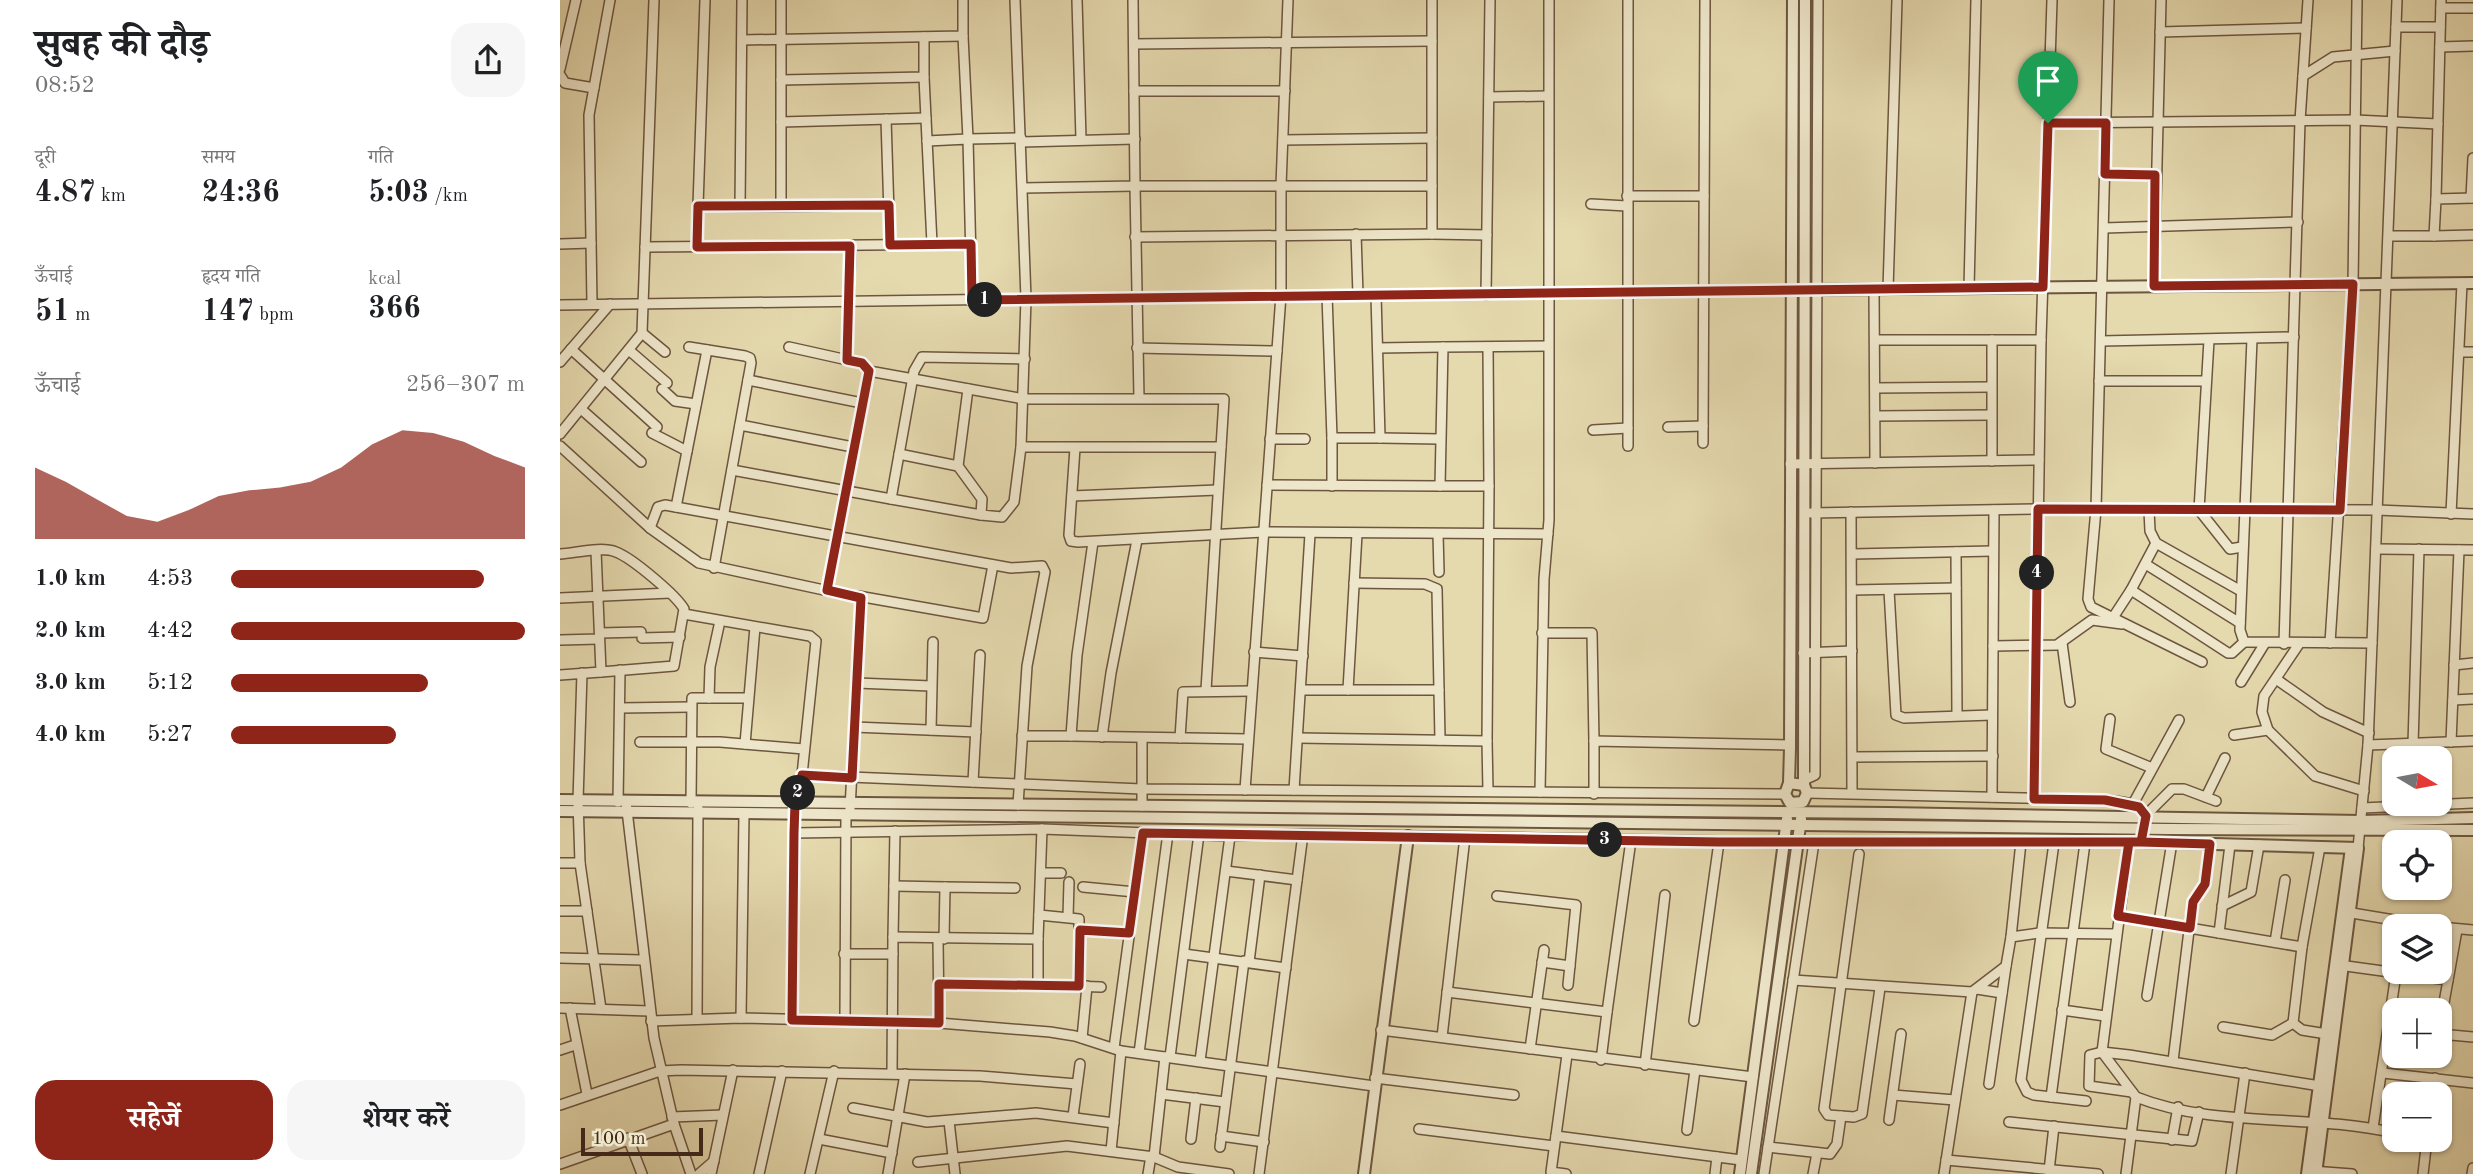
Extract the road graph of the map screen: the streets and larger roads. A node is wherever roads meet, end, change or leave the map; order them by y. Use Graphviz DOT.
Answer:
graph roads {
  1 [pos="576,0"];
  2 [pos="610,0"];
  3 [pos="654,0"];
  4 [pos="705,0"];
  5 [pos="742,0"];
  6 [pos="781,0"];
  7 [pos="963,0"];
  8 [pos="1016,0"];
  9 [pos="1076,0"];
  10 [pos="1133,0"];
  11 [pos="1288,0"];
  12 [pos="1432,0"];
  13 [pos="1489,0"];
  14 [pos="1549,0"];
  15 [pos="1628,0"];
  16 [pos="1705,0"];
  17 [pos="1793,0"];
  18 [pos="1805,0"];
  19 [pos="1818,0"];
  20 [pos="1897,0"];
  21 [pos="1976,0"];
  22 [pos="2052,0"];
  23 [pos="2109,0"];
  24 [pos="2161,0"];
  25 [pos="2308,0"];
  26 [pos="2357,0"];
  27 [pos="2397,0"];
  28 [pos="2441,4"];
  29 [pos="2473,8"];
  30 [pos="2306,27"];
  31 [pos="2396,27"];
  32 [pos="2440,27"];
  33 [pos="2160,32"];
  34 [pos="963,36"];
  35 [pos="924,37"];
  36 [pos="781,39"];
  37 [pos="741,40"];
  38 [pos="1432,41"];
  39 [pos="1134,44"];
  40 [pos="1287,44"];
  41 [pos="2473,46"];
  42 [pos="2440,47"];
  43 [pos="2395,51"];
  44 [pos="2356,54"];
  45 [pos="560,69"];
  46 [pos="560,75"];
  47 [pos="2303,75"];
  48 [pos="924,77"];
  49 [pos="781,80"];
  50 [pos="594,88"];
  51 [pos="1134,91"];
  52 [pos="1285,91"];
  53 [pos="1548,96"];
  54 [pos="1489,97"];
  55 [pos="926,118"];
  56 [pos="886,119"];
  57 [pos="2355,120"];
  58 [pos="2300,121"];
  59 [pos="781,122"];
  60 [pos="2048,123"];
  61 [pos="2106,123"];
  62 [pos="2156,123"];
  63 [pos="2394,123"];
  64 [pos="2438,124"];
  65 [pos="1432,138"];
  66 [pos="968,139"];
  67 [pos="1081,139"];
  68 [pos="1135,139"];
  69 [pos="1021,140"];
  70 [pos="1283,140"];
  71 [pos="927,141"];
  72 [pos="2473,158"];
  73 [pos="2105,174"];
  74 [pos="2155,175"];
  75 [pos="1135,186"];
  76 [pos="1281,186"];
  77 [pos="1432,186"];
  78 [pos="1023,188"];
  79 [pos="1704,196"];
  80 [pos="2472,198"];
  81 [pos="2436,199"];
  82 [pos="1627,201"];
  83 [pos="1591,204"];
  84 [pos="889,205"];
  85 [pos="698,206"];
  86 [pos="740,207"];
  87 [pos="781,207"];
  88 [pos="2298,222"];
  89 [pos="2155,226"];
  90 [pos="2104,228"];
  91 [pos="1281,234"];
  92 [pos="1356,234"];
  93 [pos="1432,234"];
  94 [pos="1487,234"];
  95 [pos="2473,235"];
  96 [pos="2389,236"];
  97 [pos="2434,236"];
  98 [pos="1135,237"];
  99 [pos="591,243"];
  100 [pos="560,244"];
  101 [pos="932,244"];
  102 [pos="971,244"];
  103 [pos="890,245"];
  104 [pos="850,246"];
  105 [pos="645,247"];
  106 [pos="697,247"];
  107 [pos="2467,283"];
  108 [pos="2353,284"];
  109 [pos="2297,285"];
  110 [pos="2386,285"];
  111 [pos="2101,286"];
  112 [pos="2154,286"];
  113 [pos="2043,287"];
  114 [pos="1969,288"];
  115 [pos="1790,290"];
  116 [pos="1802,290"];
  117 [pos="1874,290"];
  118 [pos="1888,290"];
  119 [pos="1816,291"];
  120 [pos="1626,292"];
  121 [pos="1703,292"];
  122 [pos="1548,294"];
  123 [pos="1281,295"];
  124 [pos="1328,295"];
  125 [pos="1358,295"];
  126 [pos="1376,295"];
  127 [pos="1486,295"];
  128 [pos="1137,297"];
  129 [pos="1026,299"];
  130 [pos="850,300"];
  131 [pos="972,300"];
  132 [pos="592,304"];
  133 [pos="610,304"];
  134 [pos="643,304"];
  135 [pos="560,305"];
  136 [pos="2473,314"];
  137 [pos="2461,315"];
  138 [pos="642,333"];
  139 [pos="2294,337"];
  140 [pos="2252,339"];
  141 [pos="1875,340"];
  142 [pos="1992,340"];
  143 [pos="2041,340"];
  144 [pos="2209,340"];
  145 [pos="2101,341"];
  146 [pos="1548,346"];
  147 [pos="689,347"];
  148 [pos="789,347"];
  149 [pos="1443,347"];
  150 [pos="1488,347"];
  151 [pos="1137,348"];
  152 [pos="1378,348"];
  153 [pos="566,350"];
  154 [pos="707,350"];
  155 [pos="630,351"];
  156 [pos="1277,351"];
  157 [pos="665,352"];
  158 [pos="2459,352"];
  159 [pos="2473,352"];
  160 [pos="1025,359"];
  161 [pos="847,360"];
  162 [pos="560,362"];
  163 [pos="869,371"];
  164 [pos="606,380"];
  165 [pos="748,380"];
  166 [pos="913,380"];
  167 [pos="2099,381"];
  168 [pos="2206,381"];
  169 [pos="1991,387"];
  170 [pos="1875,388"];
  171 [pos="968,389"];
  172 [pos="1139,398"];
  173 [pos="1024,399"];
  174 [pos="862,402"];
  175 [pos="696,404"];
  176 [pos="581,409"];
  177 [pos="1991,415"];
  178 [pos="1875,416"];
  179 [pos="740,425"];
  180 [pos="1703,426"];
  181 [pos="1668,427"];
  182 [pos="1628,428"];
  183 [pos="1593,430"];
  184 [pos="560,434"];
  185 [pos="1380,438"];
  186 [pos="1270,439"];
  187 [pos="1305,439"];
  188 [pos="1332,439"];
  189 [pos="1440,439"];
  190 [pos="1703,443"];
  191 [pos="560,446"];
  192 [pos="1628,446"];
  193 [pos="853,447"];
  194 [pos="1021,447"];
  195 [pos="1221,447"];
  196 [pos="1075,448"];
  197 [pos="687,451"];
  198 [pos="899,454"];
  199 [pos="2039,460"];
  200 [pos="1992,461"];
  201 [pos="641,462"];
  202 [pos="1875,463"];
  203 [pos="1790,464"];
  204 [pos="1802,464"];
  205 [pos="1816,464"];
  206 [pos="958,466"];
  207 [pos="732,470"];
  208 [pos="1267,485"];
  209 [pos="1332,486"];
  210 [pos="1440,486"];
  211 [pos="1489,486"];
  212 [pos="845,490"];
  213 [pos="1217,490"];
  214 [pos="1072,496"];
  215 [pos="891,499"];
  216 [pos="676,507"];
  217 [pos="2038,509"];
  218 [pos="2096,509"];
  219 [pos="1994,510"];
  220 [pos="2149,510"];
  221 [pos="2199,510"];
  222 [pos="2243,510"];
  223 [pos="2287,510"];
  224 [pos="2340,510"];
  225 [pos="2377,510"];
  226 [pos="1851,512"];
  227 [pos="1802,513"];
  228 [pos="1815,513"];
  229 [pos="2451,514"];
  230 [pos="2473,514"];
  231 [pos="981,515"];
  232 [pos="723,516"];
  233 [pos="650,528"];
  234 [pos="1263,533"];
  235 [pos="1489,533"];
  236 [pos="836,534"];
  237 [pos="1311,534"];
  238 [pos="1357,534"];
  239 [pos="1438,534"];
  240 [pos="1548,534"];
  241 [pos="1214,535"];
  242 [pos="1137,540"];
  243 [pos="1093,542"];
  244 [pos="2156,543"];
  245 [pos="2242,547"];
  246 [pos="2376,549"];
  247 [pos="2419,550"];
  248 [pos="2459,550"];
  249 [pos="2473,550"];
  250 [pos="596,551"];
  251 [pos="1993,551"];
  252 [pos="1956,552"];
  253 [pos="560,554"];
  254 [pos="1852,554"];
  255 [pos="993,565"];
  256 [pos="2147,565"];
  257 [pos="714,568"];
  258 [pos="1439,572"];
  259 [pos="1354,583"];
  260 [pos="1956,589"];
  261 [pos="827,590"];
  262 [pos="1852,590"];
  263 [pos="1889,590"];
  264 [pos="2131,590"];
  265 [pos="2241,592"];
  266 [pos="670,593"];
  267 [pos="598,594"];
  268 [pos="858,596"];
  269 [pos="560,598"];
  270 [pos="684,614"];
  271 [pos="2114,616"];
  272 [pos="720,621"];
  273 [pos="2241,623"];
  274 [pos="755,627"];
  275 [pos="2135,627"];
  276 [pos="600,633"];
  277 [pos="1542,633"];
  278 [pos="680,637"];
  279 [pos="560,640"];
  280 [pos="933,642"];
  281 [pos="2244,642"];
  282 [pos="2062,643"];
  283 [pos="2265,643"];
  284 [pos="2330,643"];
  285 [pos="2372,643"];
  286 [pos="2284,644"];
  287 [pos="2299,644"];
  288 [pos="1993,646"];
  289 [pos="2035,646"];
  290 [pos="1853,651"];
  291 [pos="1254,652"];
  292 [pos="1816,652"];
  293 [pos="1802,653"];
  294 [pos="980,655"];
  295 [pos="1303,656"];
  296 [pos="2202,662"];
  297 [pos="2473,663"];
  298 [pos="2454,665"];
  299 [pos="621,670"];
  300 [pos="601,671"];
  301 [pos="582,673"];
  302 [pos="560,675"];
  303 [pos="2276,679"];
  304 [pos="2241,682"];
  305 [pos="857,683"];
  306 [pos="931,685"];
  307 [pos="1206,690"];
  308 [pos="1301,690"];
  309 [pos="1348,690"];
  310 [pos="1440,690"];
  311 [pos="1251,691"];
  312 [pos="709,698"];
  313 [pos="748,698"];
  314 [pos="2473,699"];
  315 [pos="2453,700"];
  316 [pos="2070,702"];
  317 [pos="691,707"];
  318 [pos="620,708"];
  319 [pos="1957,715"];
  320 [pos="1992,715"];
  321 [pos="2110,719"];
  322 [pos="2179,720"];
  323 [pos="855,727"];
  324 [pos="931,730"];
  325 [pos="2268,730"];
  326 [pos="976,732"];
  327 [pos="2369,733"];
  328 [pos="2234,735"];
  329 [pos="1022,736"];
  330 [pos="1071,736"];
  331 [pos="1102,737"];
  332 [pos="1142,737"];
  333 [pos="1180,738"];
  334 [pos="1298,738"];
  335 [pos="1248,739"];
  336 [pos="1440,740"];
  337 [pos="1487,741"];
  338 [pos="1594,741"];
  339 [pos="2473,741"];
  340 [pos="640,742"];
  341 [pos="691,742"];
  342 [pos="2451,742"];
  343 [pos="745,744"];
  344 [pos="2413,744"];
  345 [pos="1790,745"];
  346 [pos="2368,746"];
  347 [pos="804,749"];
  348 [pos="1993,756"];
  349 [pos="1853,757"];
  350 [pos="2225,758"];
  351 [pos="2152,768"];
  352 [pos="802,775"];
  353 [pos="852,778"];
  354 [pos="972,782"];
  355 [pos="1019,784"];
  356 [pos="1142,789"];
  357 [pos="1245,790"];
  358 [pos="1294,790"];
  359 [pos="1488,791"];
  360 [pos="2364,791"];
  361 [pos="1540,792"];
  362 [pos="1852,793"];
  363 [pos="1594,794"];
  364 [pos="1993,797"];
  365 [pos="2206,797"];
  366 [pos="2034,799"];
  367 [pos="560,800"];
  368 [pos="1803,800"];
  369 [pos="2216,802"];
  370 [pos="2473,803"];
  371 [pos="1788,804"];
  372 [pos="2133,804"];
  373 [pos="1018,805"];
  374 [pos="578,806"];
  375 [pos="624,806"];
  376 [pos="696,806"];
  377 [pos="1142,806"];
  378 [pos="1407,808"];
  379 [pos="2362,808"];
  380 [pos="795,809"];
  381 [pos="969,810"];
  382 [pos="560,811"];
  383 [pos="849,811"];
  384 [pos="1127,811"];
  385 [pos="1220,811"];
  386 [pos="744,814"];
  387 [pos="887,815"];
  388 [pos="1207,816"];
  389 [pos="2473,818"];
  390 [pos="1407,820"];
  391 [pos="2145,821"];
  392 [pos="2360,826"];
  393 [pos="1042,829"];
  394 [pos="2473,830"];
  395 [pos="891,831"];
  396 [pos="794,833"];
  397 [pos="1143,833"];
  398 [pos="1168,833"];
  399 [pos="845,834"];
  400 [pos="1303,834"];
  401 [pos="1203,835"];
  402 [pos="1230,836"];
  403 [pos="1408,836"];
  404 [pos="1465,837"];
  405 [pos="1630,840"];
  406 [pos="1719,842"];
  407 [pos="1784,842"];
  408 [pos="1798,842"];
  409 [pos="1814,842"];
  410 [pos="2021,842"];
  411 [pos="2054,842"];
  412 [pos="2135,842"];
  413 [pos="2172,842"];
  414 [pos="2085,843"];
  415 [pos="2210,844"];
  416 [pos="2230,845"];
  417 [pos="2259,845"];
  418 [pos="2320,847"];
  419 [pos="2355,848"];
  420 [pos="1859,854"];
  421 [pos="560,863"];
  422 [pos="580,863"];
  423 [pos="1226,871"];
  424 [pos="1041,873"];
  425 [pos="1061,873"];
  426 [pos="1260,875"];
  427 [pos="1297,880"];
  428 [pos="2285,880"];
  429 [pos="1069,883"];
  430 [pos="894,886"];
  431 [pos="945,887"];
  432 [pos="1083,887"];
  433 [pos="1015,888"];
  434 [pos="1135,892"];
  435 [pos="1665,895"];
  436 [pos="1497,896"];
  437 [pos="2222,906"];
  438 [pos="560,911"];
  439 [pos="587,911"];
  440 [pos="2352,913"];
  441 [pos="1038,915"];
  442 [pos="2118,916"];
  443 [pos="1068,917"];
  444 [pos="2382,918"];
  445 [pos="2159,922"];
  446 [pos="2190,928"];
  447 [pos="2452,929"];
  448 [pos="1080,930"];
  449 [pos="2457,930"];
  450 [pos="2473,930"];
  451 [pos="1129,933"];
  452 [pos="2039,933"];
  453 [pos="2073,933"];
  454 [pos="2219,933"];
  455 [pos="2115,934"];
  456 [pos="893,937"];
  457 [pos="2011,937"];
  458 [pos="941,939"];
  459 [pos="1038,939"];
  460 [pos="2275,943"];
  461 [pos="2302,947"];
  462 [pos="1544,950"];
  463 [pos="844,954"];
  464 [pos="893,954"];
  465 [pos="1184,954"];
  466 [pos="560,958"];
  467 [pos="1214,958"];
  468 [pos="2452,958"];
  469 [pos="595,959"];
  470 [pos="642,960"];
  471 [pos="1247,962"];
  472 [pos="1542,962"];
  473 [pos="2339,965"];
  474 [pos="1570,966"];
  475 [pos="2006,966"];
  476 [pos="1286,968"];
  477 [pos="2382,972"];
  478 [pos="1793,980"];
  479 [pos="939,984"];
  480 [pos="1038,985"];
  481 [pos="1568,985"];
  482 [pos="1841,985"];
  483 [pos="1083,986"];
  484 [pos="1101,987"];
  485 [pos="1880,988"];
  486 [pos="1974,991"];
  487 [pos="1447,992"];
  488 [pos="2002,993"];
  489 [pos="2147,996"];
  490 [pos="1536,1004"];
  491 [pos="565,1008"];
  492 [pos="601,1009"];
  493 [pos="2062,1010"];
  494 [pos="1607,1012"];
  495 [pos="650,1016"];
  496 [pos="2105,1016"];
  497 [pos="697,1018"];
  498 [pos="741,1018"];
  499 [pos="792,1020"];
  500 [pos="845,1021"];
  501 [pos="1694,1021"];
  502 [pos="894,1022"];
  503 [pos="939,1023"];
  504 [pos="2294,1023"];
  505 [pos="2223,1027"];
  506 [pos="1381,1030"];
  507 [pos="1901,1034"];
  508 [pos="2331,1035"];
  509 [pos="2452,1035"];
  510 [pos="1442,1037"];
  511 [pos="2473,1037"];
  512 [pos="1082,1038"];
  513 [pos="575,1045"];
  514 [pos="560,1049"];
  515 [pos="1530,1049"];
  516 [pos="1117,1050"];
  517 [pos="2102,1052"];
  518 [pos="1139,1053"];
  519 [pos="1567,1055"];
  520 [pos="1167,1057"];
  521 [pos="1601,1060"];
  522 [pos="1200,1061"];
  523 [pos="2173,1061"];
  524 [pos="1080,1064"];
  525 [pos="1645,1065"];
  526 [pos="1230,1066"];
  527 [pos="2384,1068"];
  528 [pos="733,1070"];
  529 [pos="1695,1070"];
  530 [pos="660,1071"];
  531 [pos="782,1071"];
  532 [pos="834,1071"];
  533 [pos="1273,1072"];
  534 [pos="892,1073"];
  535 [pos="2245,1073"];
  536 [pos="2383,1073"];
  537 [pos="905,1074"];
  538 [pos="1753,1077"];
  539 [pos="2435,1078"];
  540 [pos="1375,1082"];
  541 [pos="2434,1082"];
  542 [pos="2473,1083"];
  543 [pos="1077,1084"];
  544 [pos="1989,1084"];
  545 [pos="2323,1087"];
  546 [pos="587,1094"];
  547 [pos="1161,1094"];
  548 [pos="1514,1095"];
  549 [pos="1893,1095"];
  550 [pos="2134,1095"];
  551 [pos="2051,1097"];
  552 [pos="1196,1098"];
  553 [pos="1955,1100"];
  554 [pos="2086,1101"];
  555 [pos="1225,1102"];
  556 [pos="560,1105"];
  557 [pos="2178,1107"];
  558 [pos="853,1108"];
  559 [pos="2199,1112"];
  560 [pos="723,1115"];
  561 [pos="1073,1116"];
  562 [pos="1841,1116"];
  563 [pos="2239,1116"];
  564 [pos="898,1117"];
  565 [pos="673,1120"];
  566 [pos="1889,1120"];
  567 [pos="949,1121"];
  568 [pos="2009,1122"];
  569 [pos="2318,1122"];
  570 [pos="1114,1123"];
  571 [pos="2054,1126"];
  572 [pos="2374,1128"];
  573 [pos="1419,1129"];
  574 [pos="1687,1130"];
  575 [pos="2382,1130"];
  576 [pos="2131,1133"];
  577 [pos="1221,1136"];
  578 [pos="628,1138"];
  579 [pos="819,1139"];
  580 [pos="1191,1139"];
  581 [pos="2172,1140"];
  582 [pos="1555,1141"];
  583 [pos="1264,1142"];
  584 [pos="1220,1147"];
  585 [pos="1768,1147"];
  586 [pos="1111,1151"];
  587 [pos="2424,1152"];
  588 [pos="892,1153"];
  589 [pos="1816,1153"];
  590 [pos="1153,1157"];
  591 [pos="1717,1157"];
  592 [pos="953,1158"];
  593 [pos="1741,1160"];
  594 [pos="1946,1160"];
  595 [pos="714,1161"];
  596 [pos="918,1162"];
  597 [pos="560,1164"];
  598 [pos="2473,1168"];
  599 [pos="2049,1171"];
  600 [pos="1550,1173"];
  601 [pos="2311,1173"];
  602 [pos="642,1174"];
  603 [pos="691,1174"];
  604 [pos="699,1174"];
  605 [pos="711,1174"];
  606 [pos="759,1174"];
  607 [pos="810,1174"];
  608 [pos="888,1174"];
  609 [pos="955,1174"];
  610 [pos="1148,1174"];
  611 [pos="1229,1174"];
  612 [pos="1259,1174"];
  613 [pos="1365,1174"];
  614 [pos="1566,1174"];
  615 [pos="1715,1174"];
  616 [pos="1740,1174"];
  617 [pos="1751,1174"];
  618 [pos="1764,1174"];
  619 [pos="1813,1174"];
  620 [pos="1944,1174"];
  621 [pos="2077,1174"];
  622 [pos="2098,1174"];
  623 [pos="2126,1174"];
  624 [pos="2231,1174"];
  625 [pos="2352,1174"];
  626 [pos="2423,1174"];
  627 [pos="2472,1174"];
  1 -- 45 [label="street"];
  2 -- 50 [label="street"];
  3 -- 105 [label="street"];
  4 -- 85 [label="street"];
  5 -- 37 [label="street"];
  6 -- 36 [label="street"];
  7 -- 34 [label="street"];
  8 -- 69 [label="street"];
  9 -- 67 [label="street"];
  10 -- 39 [label="street"];
  11 -- 40 [label="street"];
  12 -- 38 [label="street"];
  13 -- 54 [label="street"];
  14 -- 53 [label="street"];
  15 -- 82 [label="street"];
  16 -- 79 [label="street"];
  17 -- 115 [label="street"];
  18 -- 116 [label="street"];
  19 -- 119 [label="street"];
  20 -- 118 [label="street"];
  21 -- 114 [label="street"];
  22 -- 60 [label="street"];
  23 -- 61 [label="street"];
  24 -- 33 [label="street"];
  25 -- 30 [label="street"];
  26 -- 44 [label="street"];
  27 -- 31 [label="street"];
  28 -- 29 [label="street"];
  28 -- 32 [label="street"];
  30 -- 33 [label="street"];
  30 -- 47 [label="street"];
  31 -- 32 [label="street"];
  31 -- 43 [label="street"];
  32 -- 42 [label="street"];
  33 -- 62 [label="street"];
  34 -- 35 [label="street"];
  34 -- 66 [label="street"];
  35 -- 36 [label="street"];
  35 -- 48 [label="street"];
  36 -- 37 [label="street"];
  36 -- 49 [label="street"];
  37 -- 86 [label="street"];
  38 -- 40 [label="street"];
  38 -- 65 [label="street"];
  39 -- 40 [label="street"];
  39 -- 51 [label="street"];
  40 -- 52 [label="street"];
  41 -- 42 [label="street"];
  42 -- 64 [label="street"];
  43 -- 44 [label="street"];
  43 -- 63 [label="street"];
  44 -- 47 [label="street"];
  44 -- 57 [label="street"];
  46 -- 50 [label="street"];
  47 -- 58 [label="street"];
  48 -- 49 [label="street"];
  48 -- 55 [label="street"];
  49 -- 59 [label="street"];
  50 -- 99 [label="street"];
  51 -- 52 [label="street"];
  51 -- 68 [label="street"];
  52 -- 70 [label="street"];
  53 -- 54 [label="street"];
  53 -- 122 [label="street"];
  54 -- 94 [label="street"];
  55 -- 56 [label="street"];
  55 -- 71 [label="street"];
  56 -- 59 [label="street"];
  56 -- 84 [label="street"];
  57 -- 58 [label="street"];
  57 -- 63 [label="street"];
  57 -- 108 [label="street"];
  58 -- 62 [label="street"];
  58 -- 88 [label="street"];
  59 -- 87 [label="street"];
  60 -- 61 [label="street"];
  60 -- 113 [label="street"];
  61 -- 62 [label="street"];
  61 -- 73 [label="street"];
  62 -- 74 [label="street"];
  63 -- 64 [label="street"];
  63 -- 96 [label="street"];
  64 -- 81 [label="street"];
  65 -- 70 [label="street"];
  65 -- 77 [label="street"];
  66 -- 69 [label="street"];
  66 -- 71 [label="street"];
  66 -- 102 [label="street"];
  67 -- 68 [label="street"];
  67 -- 69 [label="street"];
  68 -- 75 [label="street"];
  69 -- 78 [label="street"];
  70 -- 76 [label="street"];
  71 -- 101 [label="street"];
  72 -- 80 [label="street"];
  73 -- 74 [label="street"];
  73 -- 90 [label="street"];
  74 -- 89 [label="street"];
  75 -- 76 [label="street"];
  75 -- 78 [label="street"];
  75 -- 98 [label="street"];
  76 -- 77 [label="street"];
  76 -- 91 [label="street"];
  77 -- 93 [label="street"];
  78 -- 129 [label="street"];
  79 -- 82 [label="street"];
  79 -- 121 [label="street"];
  80 -- 81 [label="street"];
  81 -- 97 [label="street"];
  82 -- 83 [label="street"];
  82 -- 120 [label="street"];
  84 -- 87 [label="street"];
  84 -- 103 [label="street"];
  85 -- 86 [label="street"];
  85 -- 106 [label="street"];
  86 -- 87 [label="street"];
  88 -- 89 [label="street"];
  88 -- 109 [label="street"];
  89 -- 90 [label="street"];
  89 -- 112 [label="street"];
  90 -- 111 [label="street"];
  91 -- 92 [label="street"];
  91 -- 98 [label="street"];
  91 -- 123 [label="street"];
  92 -- 93 [label="street"];
  92 -- 125 [label="street"];
  93 -- 94 [label="street"];
  94 -- 127 [label="street"];
  95 -- 97 [label="street"];
  96 -- 97 [label="street"];
  96 -- 110 [label="street"];
  98 -- 128 [label="street"];
  99 -- 100 [label="street"];
  99 -- 132 [label="street"];
  101 -- 102 [label="street"];
  101 -- 103 [label="street"];
  102 -- 131 [label="street"];
  103 -- 104 [label="street"];
  104 -- 106 [label="street"];
  104 -- 130 [label="street"];
  105 -- 106 [label="street"];
  105 -- 134 [label="street"];
  107 -- 110 [label="street"];
  107 -- 137 [label="street"];
  108 -- 109 [label="street"];
  108 -- 110 [label="street"];
  108 -- 224 [label="street"];
  109 -- 112 [label="street"];
  109 -- 139 [label="street"];
  110 -- 225 [label="street"];
  111 -- 112 [label="street"];
  111 -- 113 [label="street"];
  111 -- 145 [label="street"];
  113 -- 114 [label="street"];
  113 -- 143 [label="street"];
  114 -- 118 [label="street"];
  115 -- 116 [label="street"];
  115 -- 121 [label="street"];
  115 -- 203 [label="street"];
  116 -- 119 [label="street"];
  116 -- 204 [label="street"];
  117 -- 118 [label="street"];
  117 -- 119 [label="street"];
  117 -- 141 [label="street"];
  119 -- 205 [label="street"];
  120 -- 121 [label="street"];
  120 -- 122 [label="street"];
  120 -- 182 [label="street"];
  121 -- 180 [label="street"];
  122 -- 127 [label="street"];
  122 -- 146 [label="street"];
  123 -- 124 [label="street"];
  123 -- 128 [label="street"];
  123 -- 156 [label="street"];
  124 -- 125 [label="street"];
  124 -- 188 [label="street"];
  125 -- 126 [label="street"];
  126 -- 127 [label="street"];
  126 -- 152 [label="street"];
  128 -- 129 [label="street"];
  128 -- 151 [label="street"];
  129 -- 131 [label="street"];
  129 -- 160 [label="street"];
  130 -- 131 [label="street"];
  130 -- 134 [label="street"];
  130 -- 161 [label="street"];
  132 -- 133 [label="street"];
  132 -- 135 [label="street"];
  133 -- 134 [label="street"];
  133 -- 153 [label="street"];
  134 -- 138 [label="street"];
  136 -- 137 [label="street"];
  137 -- 158 [label="street"];
  138 -- 155 [label="street"];
  138 -- 157 [label="street"];
  139 -- 140 [label="street"];
  139 -- 223 [label="street"];
  140 -- 144 [label="street"];
  140 -- 222 [label="street"];
  141 -- 142 [label="street"];
  141 -- 170 [label="street"];
  142 -- 143 [label="street"];
  142 -- 169 [label="street"];
  143 -- 199 [label="street"];
  144 -- 145 [label="street"];
  144 -- 168 [label="street"];
  145 -- 167 [label="street"];
  146 -- 150 [label="street"];
  146 -- 240 [label="street"];
  147 -- 154 [label="street"];
  148 -- 161 [label="street"];
  149 -- 150 [label="street"];
  149 -- 152 [label="street"];
  149 -- 189 [label="street"];
  150 -- 211 [label="street"];
  151 -- 156 [label="street"];
  151 -- 172 [label="street"];
  152 -- 185 [label="street"];
  153 -- 162 [label="street"];
  153 -- 164 [label="street"];
  154 -- 165 [label="street"];
  154 -- 175 [label="street"];
  155 -- 164 [label="street"];
  155 -- 175 [label="street"];
  156 -- 186 [label="street"];
  158 -- 159 [label="street"];
  158 -- 229 [label="street"];
  160 -- 166 [label="street"];
  160 -- 173 [label="street"];
  161 -- 163 [label="street"];
  163 -- 166 [label="street"];
  163 -- 174 [label="street"];
  164 -- 176 [label="street"];
  164 -- 197 [label="street"];
  165 -- 174 [label="street"];
  165 -- 179 [label="street"];
  166 -- 171 [label="street"];
  166 -- 198 [label="street"];
  167 -- 168 [label="street"];
  167 -- 218 [label="street"];
  168 -- 221 [label="street"];
  169 -- 170 [label="street"];
  169 -- 177 [label="street"];
  170 -- 178 [label="street"];
  171 -- 173 [label="street"];
  171 -- 206 [label="street"];
  172 -- 173 [label="street"];
  172 -- 195 [label="street"];
  173 -- 194 [label="street"];
  174 -- 193 [label="street"];
  175 -- 197 [label="street"];
  176 -- 184 [label="street"];
  176 -- 201 [label="street"];
  177 -- 178 [label="street"];
  177 -- 200 [label="street"];
  178 -- 202 [label="street"];
  179 -- 193 [label="street"];
  179 -- 207 [label="street"];
  180 -- 181 [label="street"];
  180 -- 190 [label="street"];
  182 -- 183 [label="street"];
  182 -- 192 [label="street"];
  185 -- 188 [label="street"];
  185 -- 189 [label="street"];
  186 -- 187 [label="street"];
  186 -- 208 [label="street"];
  188 -- 209 [label="street"];
  189 -- 210 [label="street"];
  191 -- 233 [label="street"];
  193 -- 212 [label="street"];
  194 -- 196 [label="street"];
  194 -- 231 [label="street"];
  195 -- 196 [label="street"];
  195 -- 213 [label="street"];
  196 -- 214 [label="street"];
  197 -- 216 [label="street"];
  198 -- 206 [label="street"];
  198 -- 215 [label="street"];
  199 -- 200 [label="street"];
  199 -- 217 [label="street"];
  200 -- 202 [label="street"];
  202 -- 205 [label="street"];
  203 -- 204 [label="street"];
  203 -- 345 [label="street"];
  204 -- 205 [label="street"];
  204 -- 227 [label="street"];
  205 -- 228 [label="street"];
  206 -- 231 [label="street"];
  207 -- 212 [label="street"];
  207 -- 232 [label="street"];
  208 -- 209 [label="street"];
  208 -- 234 [label="street"];
  209 -- 210 [label="street"];
  210 -- 211 [label="street"];
  211 -- 235 [label="street"];
  212 -- 215 [label="street"];
  212 -- 236 [label="street"];
  213 -- 214 [label="street"];
  213 -- 241 [label="street"];
  214 -- 243 [label="street"];
  215 -- 231 [label="street"];
  216 -- 232 [label="street"];
  216 -- 233 [label="street"];
  217 -- 218 [label="street"];
  217 -- 219 [label="street"];
  217 -- 289 [label="street"];
  218 -- 220 [label="street"];
  218 -- 271 [label="street"];
  219 -- 226 [label="street"];
  219 -- 251 [label="street"];
  220 -- 221 [label="street"];
  220 -- 244 [label="street"];
  221 -- 222 [label="street"];
  221 -- 245 [label="street"];
  222 -- 223 [label="street"];
  222 -- 245 [label="street"];
  223 -- 224 [label="street"];
  223 -- 286 [label="street"];
  224 -- 225 [label="street"];
  224 -- 284 [label="street"];
  225 -- 229 [label="street"];
  225 -- 246 [label="street"];
  226 -- 228 [label="street"];
  226 -- 254 [label="street"];
  227 -- 228 [label="street"];
  227 -- 293 [label="street"];
  228 -- 292 [label="street"];
  229 -- 230 [label="street"];
  232 -- 236 [label="street"];
  232 -- 257 [label="street"];
  233 -- 257 [label="street"];
  234 -- 237 [label="street"];
  234 -- 241 [label="street"];
  234 -- 291 [label="street"];
  235 -- 239 [label="street"];
  235 -- 240 [label="street"];
  235 -- 337 [label="street"];
  236 -- 255 [label="street"];
  236 -- 261 [label="street"];
  237 -- 238 [label="street"];
  237 -- 295 [label="street"];
  238 -- 239 [label="street"];
  238 -- 259 [label="street"];
  239 -- 258 [label="street"];
  240 -- 277 [label="street"];
  241 -- 242 [label="street"];
  241 -- 307 [label="street"];
  242 -- 243 [label="street"];
  242 -- 331 [label="street"];
  243 -- 330 [label="street"];
  244 -- 256 [label="street"];
  244 -- 265 [label="street"];
  245 -- 265 [label="street"];
  246 -- 247 [label="street"];
  246 -- 285 [label="street"];
  247 -- 248 [label="street"];
  247 -- 344 [label="street"];
  248 -- 249 [label="street"];
  248 -- 298 [label="street"];
  250 -- 253 [label="street"];
  250 -- 266 [label="street"];
  250 -- 267 [label="street"];
  251 -- 252 [label="street"];
  251 -- 288 [label="street"];
  252 -- 254 [label="street"];
  252 -- 260 [label="street"];
  254 -- 262 [label="street"];
  255 -- 268 [label="street"];
  255 -- 329 [label="street"];
  256 -- 264 [label="street"];
  256 -- 273 [label="street"];
  257 -- 261 [label="street"];
  259 -- 309 [label="street"];
  259 -- 310 [label="street"];
  260 -- 263 [label="street"];
  260 -- 319 [label="street"];
  261 -- 268 [label="street"];
  262 -- 263 [label="street"];
  262 -- 290 [label="street"];
  263 -- 319 [label="street"];
  264 -- 271 [label="street"];
  264 -- 281 [label="street"];
  265 -- 273 [label="street"];
  266 -- 267 [label="street"];
  266 -- 270 [label="street"];
  267 -- 269 [label="street"];
  267 -- 276 [label="street"];
  268 -- 305 [label="street"];
  270 -- 272 [label="street"];
  270 -- 278 [label="street"];
  271 -- 275 [label="street"];
  272 -- 274 [label="street"];
  272 -- 312 [label="street"];
  273 -- 281 [label="street"];
  274 -- 313 [label="street"];
  274 -- 347 [label="street"];
  275 -- 282 [label="street"];
  275 -- 296 [label="street"];
  276 -- 278 [label="street"];
  276 -- 279 [label="street"];
  276 -- 300 [label="street"];
  277 -- 338 [label="street"];
  277 -- 361 [label="street"];
  278 -- 299 [label="street"];
  280 -- 306 [label="street"];
  281 -- 283 [label="street"];
  282 -- 289 [label="street"];
  282 -- 316 [label="street"];
  283 -- 286 [label="street"];
  283 -- 304 [label="street"];
  284 -- 285 [label="street"];
  284 -- 287 [label="street"];
  285 -- 327 [label="street"];
  286 -- 287 [label="street"];
  287 -- 303 [label="street"];
  288 -- 289 [label="street"];
  288 -- 320 [label="street"];
  289 -- 366 [label="street"];
  290 -- 292 [label="street"];
  290 -- 349 [label="street"];
  291 -- 295 [label="street"];
  291 -- 311 [label="street"];
  292 -- 293 [label="street"];
  292 -- 368 [label="street"];
  293 -- 368 [label="street"];
  294 -- 326 [label="street"];
  295 -- 308 [label="street"];
  297 -- 298 [label="street"];
  298 -- 315 [label="street"];
  299 -- 300 [label="street"];
  299 -- 318 [label="street"];
  300 -- 301 [label="street"];
  301 -- 302 [label="street"];
  301 -- 374 [label="street"];
  303 -- 325 [label="street"];
  303 -- 327 [label="street"];
  305 -- 306 [label="street"];
  305 -- 323 [label="street"];
  306 -- 324 [label="street"];
  307 -- 311 [label="street"];
  307 -- 333 [label="street"];
  308 -- 309 [label="street"];
  308 -- 334 [label="street"];
  309 -- 310 [label="street"];
  310 -- 336 [label="street"];
  311 -- 335 [label="street"];
  312 -- 313 [label="street"];
  312 -- 317 [label="street"];
  313 -- 343 [label="street"];
  314 -- 315 [label="street"];
  315 -- 342 [label="street"];
  317 -- 318 [label="street"];
  317 -- 341 [label="street"];
  318 -- 375 [label="street"];
  319 -- 320 [label="street"];
  320 -- 348 [label="street"];
  321 -- 351 [label="street"];
  322 -- 351 [label="street"];
  323 -- 324 [label="street"];
  323 -- 353 [label="street"];
  324 -- 326 [label="street"];
  325 -- 328 [label="street"];
  325 -- 360 [label="street"];
  326 -- 354 [label="street"];
  327 -- 346 [label="street"];
  329 -- 330 [label="street"];
  329 -- 355 [label="street"];
  330 -- 331 [label="street"];
  331 -- 332 [label="street"];
  332 -- 333 [label="street"];
  332 -- 356 [label="street"];
  333 -- 335 [label="street"];
  334 -- 336 [label="street"];
  334 -- 358 [label="street"];
  335 -- 357 [label="street"];
  336 -- 337 [label="street"];
  337 -- 359 [label="street"];
  338 -- 345 [label="street"];
  338 -- 363 [label="street"];
  339 -- 342 [label="street"];
  340 -- 341 [label="street"];
  341 -- 343 [label="street"];
  341 -- 376 [label="street"];
  342 -- 344 [label="street"];
  343 -- 347 [label="street"];
  344 -- 346 [label="street"];
  345 -- 371 [label="street"];
  346 -- 360 [label="street"];
  347 -- 352 [label="street"];
  348 -- 349 [label="street"];
  348 -- 364 [label="street"];
  349 -- 362 [label="street"];
  350 -- 365 [label="street"];
  351 -- 372 [label="street"];
  352 -- 353 [label="street"];
  352 -- 380 [label="street"];
  353 -- 354 [label="street"];
  353 -- 383 [label="street"];
  354 -- 355 [label="street"];
  355 -- 356 [label="street"];
  355 -- 373 [label="street"];
  356 -- 357 [label="street"];
  356 -- 377 [label="street"];
  357 -- 358 [label="street"];
  358 -- 359 [label="street"];
  359 -- 361 [label="street"];
  360 -- 379 [label="street"];
  361 -- 363 [label="street"];
  362 -- 364 [label="street"];
  362 -- 368 [label="street"];
  363 -- 371 [label="street"];
  364 -- 366 [label="street"];
  365 -- 369 [label="street"];
  365 -- 391 [label="street"];
  366 -- 372 [label="street"];
  367 -- 374 [label="street"];
  368 -- 371 [label="street"];
  368 -- 371 [label="street"];
  368 -- 391 [label="street"];
  368 -- 408 [label="street"];
  370 -- 379 [label="street"];
  371 -- 378 [label="street"];
  371 -- 390 [label="street"];
  371 -- 407 [label="street"];
  372 -- 391 [label="street"];
  373 -- 381 [label="street"];
  373 -- 384 [label="street"];
  374 -- 375 [label="street"];
  374 -- 382 [label="street"];
  374 -- 422 [label="street"];
  375 -- 376 [label="street"];
  375 -- 470 [label="street"];
  376 -- 380 [label="street"];
  376 -- 386 [label="street"];
  376 -- 497 [label="street"];
  377 -- 384 [label="street"];
  377 -- 385 [label="street"];
  378 -- 385 [label="street"];
  378 -- 390 [label="street"];
  379 -- 392 [label="street"];
  380 -- 383 [label="street"];
  380 -- 386 [label="street"];
  380 -- 396 [label="street"];
  381 -- 383 [label="street"];
  381 -- 384 [label="street"];
  381 -- 387 [label="street"];
  383 -- 387 [label="street"];
  383 -- 399 [label="street"];
  384 -- 388 [label="street"];
  385 -- 388 [label="street"];
  385 -- 390 [label="street"];
  386 -- 498 [label="street"];
  387 -- 395 [label="street"];
  388 -- 401 [label="street"];
  389 -- 392 [label="street"];
  391 -- 392 [label="street"];
  391 -- 412 [label="street"];
  392 -- 394 [label="street"];
  392 -- 419 [label="street"];
  393 -- 395 [label="street"];
  393 -- 397 [label="street"];
  393 -- 424 [label="street"];
  395 -- 399 [label="street"];
  395 -- 430 [label="street"];
  396 -- 399 [label="street"];
  396 -- 499 [label="street"];
  397 -- 398 [label="street"];
  397 -- 434 [label="street"];
  398 -- 401 [label="street"];
  398 -- 518 [label="street"];
  399 -- 463 [label="street"];
  400 -- 402 [label="street"];
  400 -- 403 [label="street"];
  400 -- 427 [label="street"];
  401 -- 402 [label="street"];
  401 -- 465 [label="street"];
  402 -- 423 [label="street"];
  403 -- 404 [label="street"];
  403 -- 506 [label="street"];
  404 -- 405 [label="street"];
  404 -- 487 [label="street"];
  405 -- 406 [label="street"];
  405 -- 494 [label="street"];
  406 -- 407 [label="street"];
  406 -- 501 [label="street"];
  407 -- 408 [label="street"];
  407 -- 538 [label="street"];
  408 -- 409 [label="street"];
  408 -- 617 [label="street"];
  409 -- 410 [label="street"];
  409 -- 478 [label="street"];
  410 -- 411 [label="street"];
  410 -- 457 [label="street"];
  411 -- 414 [label="street"];
  411 -- 452 [label="street"];
  412 -- 413 [label="street"];
  412 -- 414 [label="street"];
  412 -- 442 [label="street"];
  413 -- 415 [label="street"];
  413 -- 445 [label="street"];
  414 -- 453 [label="street"];
  415 -- 416 [label="street"];
  415 -- 446 [label="street"];
  416 -- 417 [label="street"];
  416 -- 437 [label="street"];
  417 -- 418 [label="street"];
  417 -- 437 [label="street"];
  418 -- 419 [label="street"];
  418 -- 461 [label="street"];
  419 -- 440 [label="street"];
  419 -- 473 [label="street"];
  420 -- 482 [label="street"];
  421 -- 422 [label="street"];
  422 -- 439 [label="street"];
  423 -- 426 [label="street"];
  423 -- 467 [label="street"];
  424 -- 425 [label="street"];
  424 -- 441 [label="street"];
  426 -- 427 [label="street"];
  426 -- 471 [label="street"];
  427 -- 476 [label="street"];
  428 -- 460 [label="street"];
  429 -- 443 [label="street"];
  430 -- 431 [label="street"];
  430 -- 456 [label="street"];
  431 -- 433 [label="street"];
  431 -- 458 [label="street"];
  432 -- 434 [label="street"];
  434 -- 451 [label="street"];
  435 -- 525 [label="street"];
  436 -- 474 [label="street"];
  437 -- 454 [label="street"];
  438 -- 439 [label="street"];
  439 -- 469 [label="street"];
  440 -- 444 [label="street"];
  440 -- 473 [label="street"];
  441 -- 443 [label="street"];
  441 -- 459 [label="street"];
  442 -- 445 [label="street"];
  442 -- 455 [label="street"];
  443 -- 448 [label="street"];
  445 -- 446 [label="street"];
  445 -- 489 [label="street"];
  446 -- 454 [label="street"];
  446 -- 523 [label="street"];
  447 -- 449 [label="street"];
  448 -- 451 [label="street"];
  448 -- 483 [label="street"];
  449 -- 450 [label="street"];
  449 -- 468 [label="street"];
  451 -- 516 [label="street"];
  452 -- 453 [label="street"];
  452 -- 457 [label="street"];
  452 -- 551 [label="street"];
  453 -- 455 [label="street"];
  453 -- 493 [label="street"];
  454 -- 460 [label="street"];
  455 -- 496 [label="street"];
  456 -- 458 [label="street"];
  456 -- 464 [label="street"];
  457 -- 475 [label="street"];
  458 -- 459 [label="street"];
  458 -- 479 [label="street"];
  459 -- 480 [label="street"];
  460 -- 461 [label="street"];
  461 -- 504 [label="street"];
  462 -- 472 [label="street"];
  463 -- 464 [label="street"];
  463 -- 500 [label="street"];
  464 -- 502 [label="street"];
  465 -- 467 [label="street"];
  465 -- 520 [label="street"];
  466 -- 469 [label="street"];
  467 -- 471 [label="street"];
  467 -- 522 [label="street"];
  469 -- 470 [label="street"];
  469 -- 492 [label="street"];
  470 -- 495 [label="street"];
  471 -- 476 [label="street"];
  471 -- 526 [label="street"];
  472 -- 474 [label="street"];
  472 -- 490 [label="street"];
  473 -- 477 [label="street"];
  473 -- 508 [label="street"];
  474 -- 481 [label="street"];
  475 -- 486 [label="street"];
  475 -- 488 [label="street"];
  476 -- 533 [label="street"];
  478 -- 482 [label="street"];
  478 -- 585 [label="street"];
  479 -- 480 [label="street"];
  479 -- 503 [label="street"];
  480 -- 483 [label="street"];
  482 -- 485 [label="street"];
  482 -- 562 [label="street"];
  483 -- 484 [label="street"];
  483 -- 512 [label="street"];
  485 -- 486 [label="street"];
  485 -- 562 [label="street"];
  486 -- 488 [label="street"];
  486 -- 553 [label="street"];
  487 -- 490 [label="street"];
  487 -- 510 [label="street"];
  488 -- 544 [label="street"];
  490 -- 494 [label="street"];
  490 -- 515 [label="street"];
  491 -- 492 [label="street"];
  491 -- 513 [label="street"];
  492 -- 495 [label="street"];
  493 -- 496 [label="street"];
  493 -- 551 [label="street"];
  494 -- 521 [label="street"];
  495 -- 497 [label="street"];
  495 -- 530 [label="street"];
  496 -- 517 [label="street"];
  497 -- 498 [label="street"];
  498 -- 499 [label="street"];
  499 -- 500 [label="street"];
  500 -- 502 [label="street"];
  502 -- 503 [label="street"];
  502 -- 534 [label="street"];
  503 -- 512 [label="street"];
  504 -- 505 [label="street"];
  504 -- 508 [label="street"];
  506 -- 510 [label="street"];
  506 -- 540 [label="street"];
  507 -- 549 [label="street"];
  508 -- 545 [label="street"];
  509 -- 511 [label="street"];
  510 -- 515 [label="street"];
  512 -- 516 [label="street"];
  513 -- 514 [label="street"];
  513 -- 546 [label="street"];
  515 -- 519 [label="street"];
  516 -- 518 [label="street"];
  516 -- 570 [label="street"];
  517 -- 523 [label="street"];
  517 -- 550 [label="street"];
  517 -- 550 [label="street"];
  518 -- 520 [label="street"];
  519 -- 521 [label="street"];
  519 -- 582 [label="street"];
  520 -- 522 [label="street"];
  520 -- 547 [label="street"];
  521 -- 525 [label="street"];
  522 -- 526 [label="street"];
  523 -- 535 [label="street"];
  524 -- 543 [label="street"];
  525 -- 529 [label="street"];
  526 -- 533 [label="street"];
  526 -- 555 [label="street"];
  527 -- 536 [label="street"];
  528 -- 530 [label="street"];
  528 -- 531 [label="street"];
  528 -- 560 [label="street"];
  529 -- 538 [label="street"];
  529 -- 574 [label="street"];
  530 -- 546 [label="street"];
  530 -- 565 [label="street"];
  531 -- 532 [label="street"];
  531 -- 606 [label="street"];
  532 -- 534 [label="street"];
  532 -- 579 [label="street"];
  533 -- 540 [label="street"];
  533 -- 583 [label="street"];
  534 -- 537 [label="street"];
  535 -- 545 [label="street"];
  535 -- 563 [label="street"];
  536 -- 539 [label="street"];
  536 -- 572 [label="street"];
  537 -- 543 [label="street"];
  537 -- 564 [label="street"];
  538 -- 593 [label="street"];
  539 -- 541 [label="street"];
  539 -- 542 [label="street"];
  540 -- 548 [label="street"];
  540 -- 613 [label="street"];
  543 -- 561 [label="street"];
  545 -- 569 [label="street"];
  546 -- 556 [label="street"];
  547 -- 552 [label="street"];
  547 -- 590 [label="street"];
  549 -- 553 [label="street"];
  549 -- 566 [label="street"];
  550 -- 557 [label="street"];
  550 -- 576 [label="street"];
  551 -- 554 [label="street"];
  552 -- 555 [label="street"];
  552 -- 580 [label="street"];
  553 -- 594 [label="street"];
  555 -- 577 [label="street"];
  557 -- 559 [label="street"];
  557 -- 581 [label="street"];
  558 -- 564 [label="street"];
  559 -- 563 [label="street"];
  559 -- 581 [label="street"];
  560 -- 565 [label="street"];
  560 -- 595 [label="street"];
  561 -- 567 [label="street"];
  561 -- 570 [label="street"];
  562 -- 589 [label="street"];
  563 -- 569 [label="street"];
  563 -- 624 [label="street"];
  564 -- 567 [label="street"];
  564 -- 588 [label="street"];
  565 -- 578 [label="street"];
  565 -- 603 [label="street"];
  567 -- 592 [label="street"];
  568 -- 571 [label="street"];
  569 -- 572 [label="street"];
  569 -- 601 [label="street"];
  570 -- 586 [label="street"];
  571 -- 576 [label="street"];
  571 -- 599 [label="street"];
  572 -- 575 [label="street"];
  573 -- 582 [label="street"];
  576 -- 581 [label="street"];
  576 -- 623 [label="street"];
  577 -- 583 [label="street"];
  577 -- 584 [label="street"];
  578 -- 597 [label="street"];
  578 -- 602 [label="street"];
  579 -- 588 [label="street"];
  579 -- 607 [label="street"];
  582 -- 591 [label="street"];
  582 -- 600 [label="street"];
  583 -- 612 [label="street"];
  585 -- 589 [label="street"];
  585 -- 618 [label="street"];
  586 -- 590 [label="street"];
  586 -- 592 [label="street"];
  587 -- 626 [label="street"];
  588 -- 608 [label="street"];
  589 -- 619 [label="street"];
  590 -- 610 [label="street"];
  590 -- 611 [label="street"];
  591 -- 593 [label="street"];
  591 -- 615 [label="street"];
  592 -- 596 [label="street"];
  592 -- 609 [label="street"];
  593 -- 616 [label="street"];
  594 -- 599 [label="street"];
  594 -- 620 [label="street"];
  595 -- 604 [label="street"];
  595 -- 605 [label="street"];
  598 -- 627 [label="street"];
  599 -- 621 [label="street"];
  600 -- 614 [label="street"];
  601 -- 625 [label="street"];
  621 -- 622 [label="street"];
}
